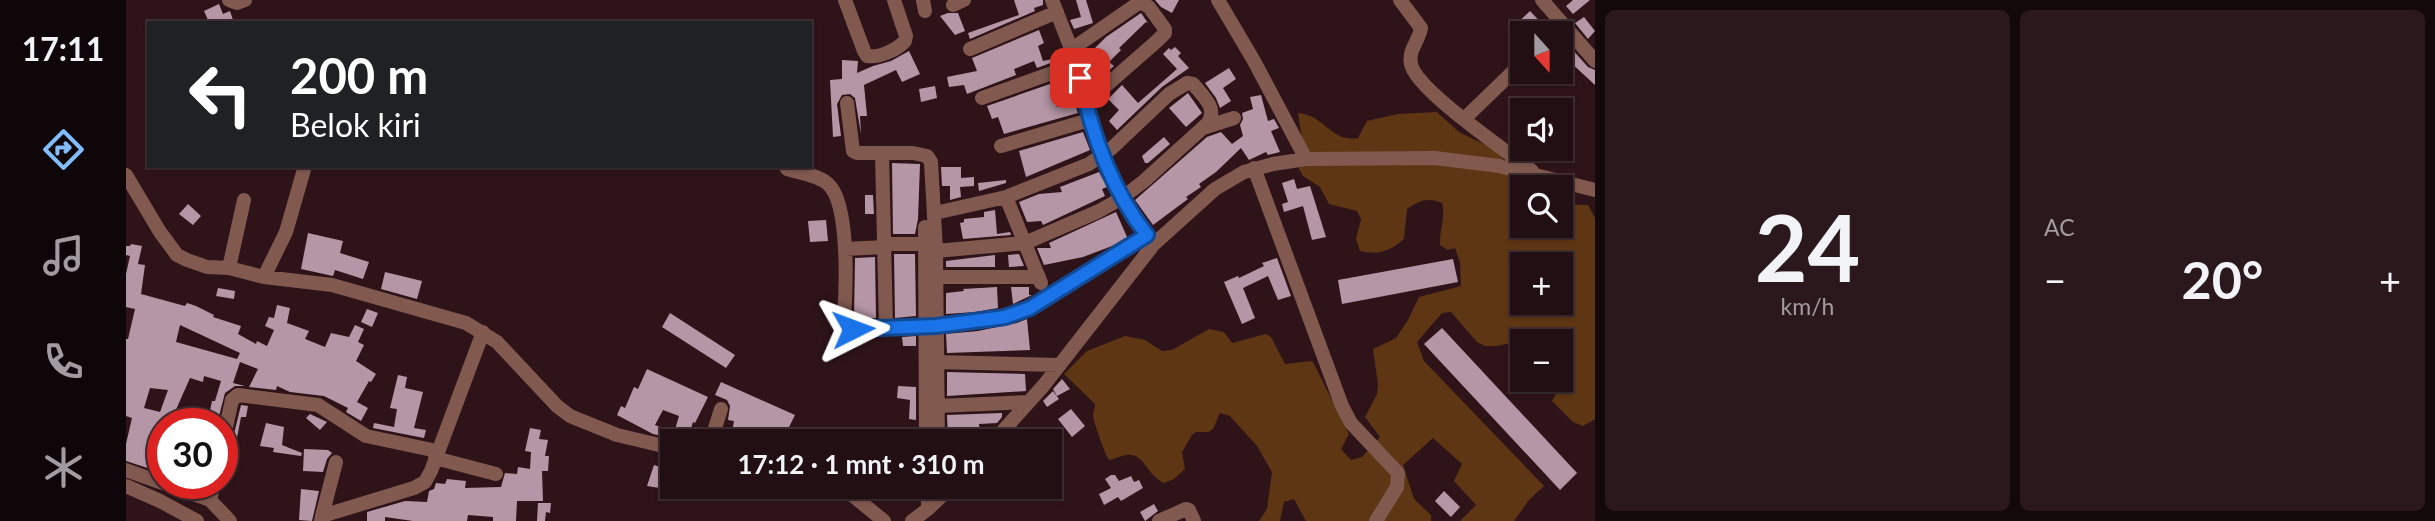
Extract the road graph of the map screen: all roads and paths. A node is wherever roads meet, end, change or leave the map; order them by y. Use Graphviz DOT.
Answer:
graph roads {
  1 [pos="229,0"];
  2 [pos="245,0"];
  3 [pos="845,0"];
  4 [pos="894,0"];
  5 [pos="1218,0"];
  6 [pos="1400,0"];
  7 [pos="1542,0"];
  8 [pos="1055,6"];
  9 [pos="1552,21"];
  10 [pos="1573,43"];
  11 [pos="970,49"];
  12 [pos="1072,49"];
  13 [pos="1595,61"];
  14 [pos="1077,64"];
  15 [pos="1510,75"];
  16 [pos="982,98"];
  17 [pos="847,103"];
  18 [pos="1085,104"];
  19 [pos="1234,118"];
  20 [pos="1464,119"];
  21 [pos="1089,120"];
  22 [pos="1203,128"];
  23 [pos="1001,146"];
  24 [pos="882,153"];
  25 [pos="925,156"];
  26 [pos="1102,156"];
  27 [pos="1306,159"];
  28 [pos="304,168"];
  29 [pos="1254,168"];
  30 [pos="787,169"];
  31 [pos="1535,174"];
  32 [pos="126,175"];
  33 [pos="1595,190"];
  34 [pos="1006,197"];
  35 [pos="1122,198"];
  36 [pos="244,200"];
  37 [pos="934,213"];
  38 [pos="1151,240"];
  39 [pos="1025,243"];
  40 [pos="885,245"];
  41 [pos="845,248"];
  42 [pos="931,248"];
  43 [pos="229,268"];
  44 [pos="264,277"];
  45 [pos="931,277"];
  46 [pos="1039,277"];
  47 [pos="1046,296"];
  48 [pos="930,326"];
  49 [pos="886,328"];
  50 [pos="483,331"];
  51 [pos="936,362"];
  52 [pos="1060,365"];
  53 [pos="1028,402"];
  54 [pos="937,407"];
  55 [pos="230,408"];
  56 [pos="721,409"];
  57 [pos="715,429"];
  58 [pos="926,429"];
  59 [pos="938,429"];
  60 [pos="1004,429"];
  61 [pos="660,445"];
  62 [pos="436,454"];
  63 [pos="336,462"];
  64 [pos="126,470"];
  65 [pos="496,474"];
  66 [pos="126,486"];
  67 [pos="857,499"];
  68 [pos="210,500"];
  69 [pos="321,518"];
  70 [pos="197,521"];
  71 [pos="230,521"];
  72 [pos="884,521"];
  73 [pos="1159,521"];
  74 [pos="1194,521"];
  75 [pos="1376,521"];
  1 -- 2 [label="street"];
  3 -- 4 [label="street"];
  5 -- 27 [label="street"];
  6 -- 20 [label="street"];
  7 -- 9 [label="street"];
  8 -- 11 [label="street"];
  8 -- 12 [label="street"];
  10 -- 13 [label="street"];
  12 -- 14 [label="street"];
  12 -- 18 [label="street"];
  14 -- 16 [label="street"];
  14 -- 18 [label="street"];
  15 -- 20 [label="street"];
  17 -- 24 [label="street"];
  18 -- 21 [label="street"];
  19 -- 22 [label="street"];
  20 -- 31 [label="street"];
  21 -- 23 [label="street"];
  21 -- 26 [label="street"];
  22 -- 26 [label="street"];
  22 -- 35 [label="street"];
  24 -- 25 [label="street"];
  24 -- 40 [label="street"];
  25 -- 37 [label="street"];
  25 -- 42 [label="street"];
  26 -- 34 [label="street"];
  26 -- 35 [label="street"];
  27 -- 29 [label="street"];
  27 -- 31 [label="street"];
  28 -- 44 [label="street"];
  29 -- 38 [label="street"];
  29 -- 75 [label="street"];
  30 -- 41 [label="street"];
  31 -- 33 [label="street"];
  32 -- 43 [label="street"];
  34 -- 37 [label="street"];
  34 -- 39 [label="street"];
  35 -- 38 [label="street"];
  35 -- 39 [label="street"];
  36 -- 43 [label="street"];
  37 -- 42 [label="street"];
  38 -- 47 [label="street"];
  38 -- 52 [label="street"];
  39 -- 42 [label="street"];
  39 -- 46 [label="street"];
  40 -- 41 [label="street"];
  40 -- 42 [label="street"];
  40 -- 49 [label="street"];
  41 -- 49 [label="street"];
  42 -- 45 [label="street"];
  43 -- 44 [label="street"];
  44 -- 50 [label="street"];
  45 -- 46 [label="street"];
  45 -- 48 [label="street"];
  46 -- 47 [label="street"];
  47 -- 48 [label="street"];
  48 -- 49 [label="street"];
  48 -- 51 [label="street"];
  48 -- 58 [label="street"];
  50 -- 61 [label="street"];
  50 -- 62 [label="street"];
  51 -- 52 [label="street"];
  51 -- 54 [label="street"];
  52 -- 53 [label="street"];
  53 -- 54 [label="street"];
  53 -- 60 [label="street"];
  54 -- 59 [label="street"];
  55 -- 62 [label="street"];
  56 -- 57 [label="street"];
  62 -- 65 [label="street"];
  62 -- 69 [label="street"];
  63 -- 69 [label="street"];
  64 -- 68 [label="street"];
  66 -- 70 [label="street"];
  67 -- 72 [label="street"];
  68 -- 71 [label="street"];
  73 -- 74 [label="street"];
}
